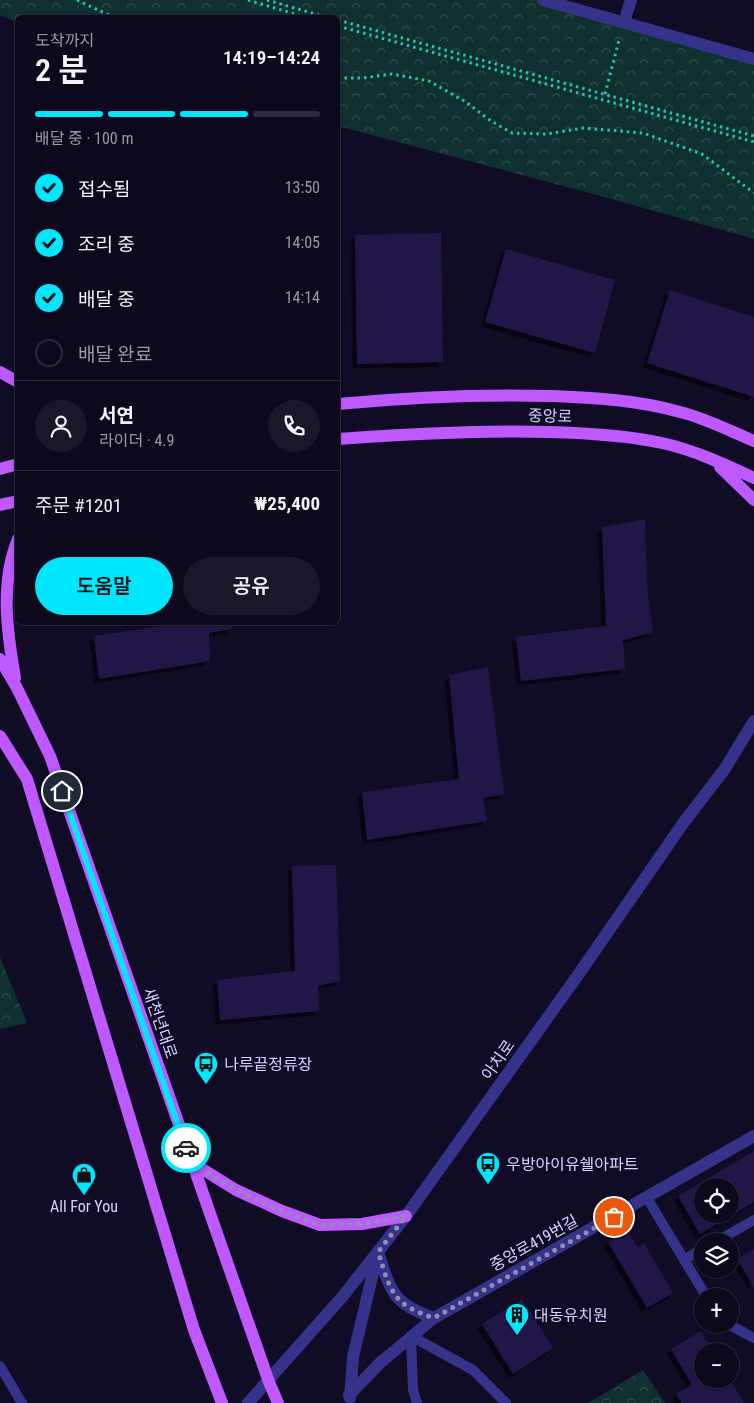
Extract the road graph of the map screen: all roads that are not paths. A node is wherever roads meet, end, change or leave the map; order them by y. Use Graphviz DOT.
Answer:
graph roads {
  1 [pos="543,0"];
  2 [pos="630,0"];
  3 [pos="624,22"];
  4 [pos="754,59"];
  5 [pos="0,372"];
  6 [pos="15,380"];
  7 [pos="340,404"];
  8 [pos="340,438"];
  9 [pos="754,441"];
  10 [pos="711,458"];
  11 [pos="15,465"];
  12 [pos="0,469"];
  13 [pos="754,478"];
  14 [pos="754,500"];
  15 [pos="15,502"];
  16 [pos="0,505"];
  17 [pos="15,545"];
  18 [pos="0,659"];
  19 [pos="17,688"];
  20 [pos="754,721"];
  21 [pos="0,736"];
  22 [pos="754,1136"];
  23 [pos="191,1162"];
  24 [pos="647,1198"];
  25 [pos="406,1216"];
  26 [pos="754,1220"];
  27 [pos="731,1233"];
  28 [pos="378,1252"];
  29 [pos="694,1254"];
  30 [pos="684,1260"];
  31 [pos="701,1288"];
  32 [pos="434,1318"];
  33 [pos="739,1330"];
  34 [pos="412,1336"];
  35 [pos="754,1338"];
  36 [pos="0,1366"];
  37 [pos="269,1382"];
  38 [pos="350,1399"];
  39 [pos="22,1403"];
  40 [pos="222,1403"];
  41 [pos="248,1403"];
  42 [pos="278,1403"];
  43 [pos="417,1403"];
  44 [pos="506,1403"];
  1 -- 3 [label="street"];
  2 -- 3 [label="street"];
  3 -- 4 [label="street"];
  5 -- 6 [label="main road"];
  7 -- 9 [label="main road, 중앙로"];
  8 -- 10 [label="main road, 중앙로"];
  10 -- 13 [label="main road, 중앙로"];
  10 -- 14 [label="main road"];
  11 -- 12 [label="main road"];
  15 -- 16 [label="main road"];
  17 -- 19 [label="main road"];
  18 -- 19 [label="main road, 새천년대로"];
  19 -- 23 [label="main road, 새천년대로"];
  20 -- 25 [label="street, 아치로"];
  21 -- 40 [label="main road"];
  22 -- 24 [label="street, 중앙로419번길"];
  23 -- 25 [label="main road"];
  23 -- 37 [label="main road, 새천년대로"];
  24 -- 30 [label="lane"];
  24 -- 32 [label="street, 중앙로419번길"];
  25 -- 28 [label="street, 아치로"];
  26 -- 27 [label="lane"];
  28 -- 32 [label="street"];
  28 -- 37 [label="street, 아치로"];
  28 -- 38 [label="street"];
  29 -- 30 [label="lane"];
  30 -- 31 [label="lane"];
  32 -- 34 [label="street, 중앙로419번길"];
  33 -- 35 [label="lane"];
  34 -- 38 [label="street, 중앙로419번길"];
  34 -- 43 [label="lane"];
  34 -- 44 [label="lane"];
  36 -- 39 [label="lane"];
  37 -- 41 [label="street, 아치로"];
  37 -- 42 [label="main road, 새천년대로"];
}
